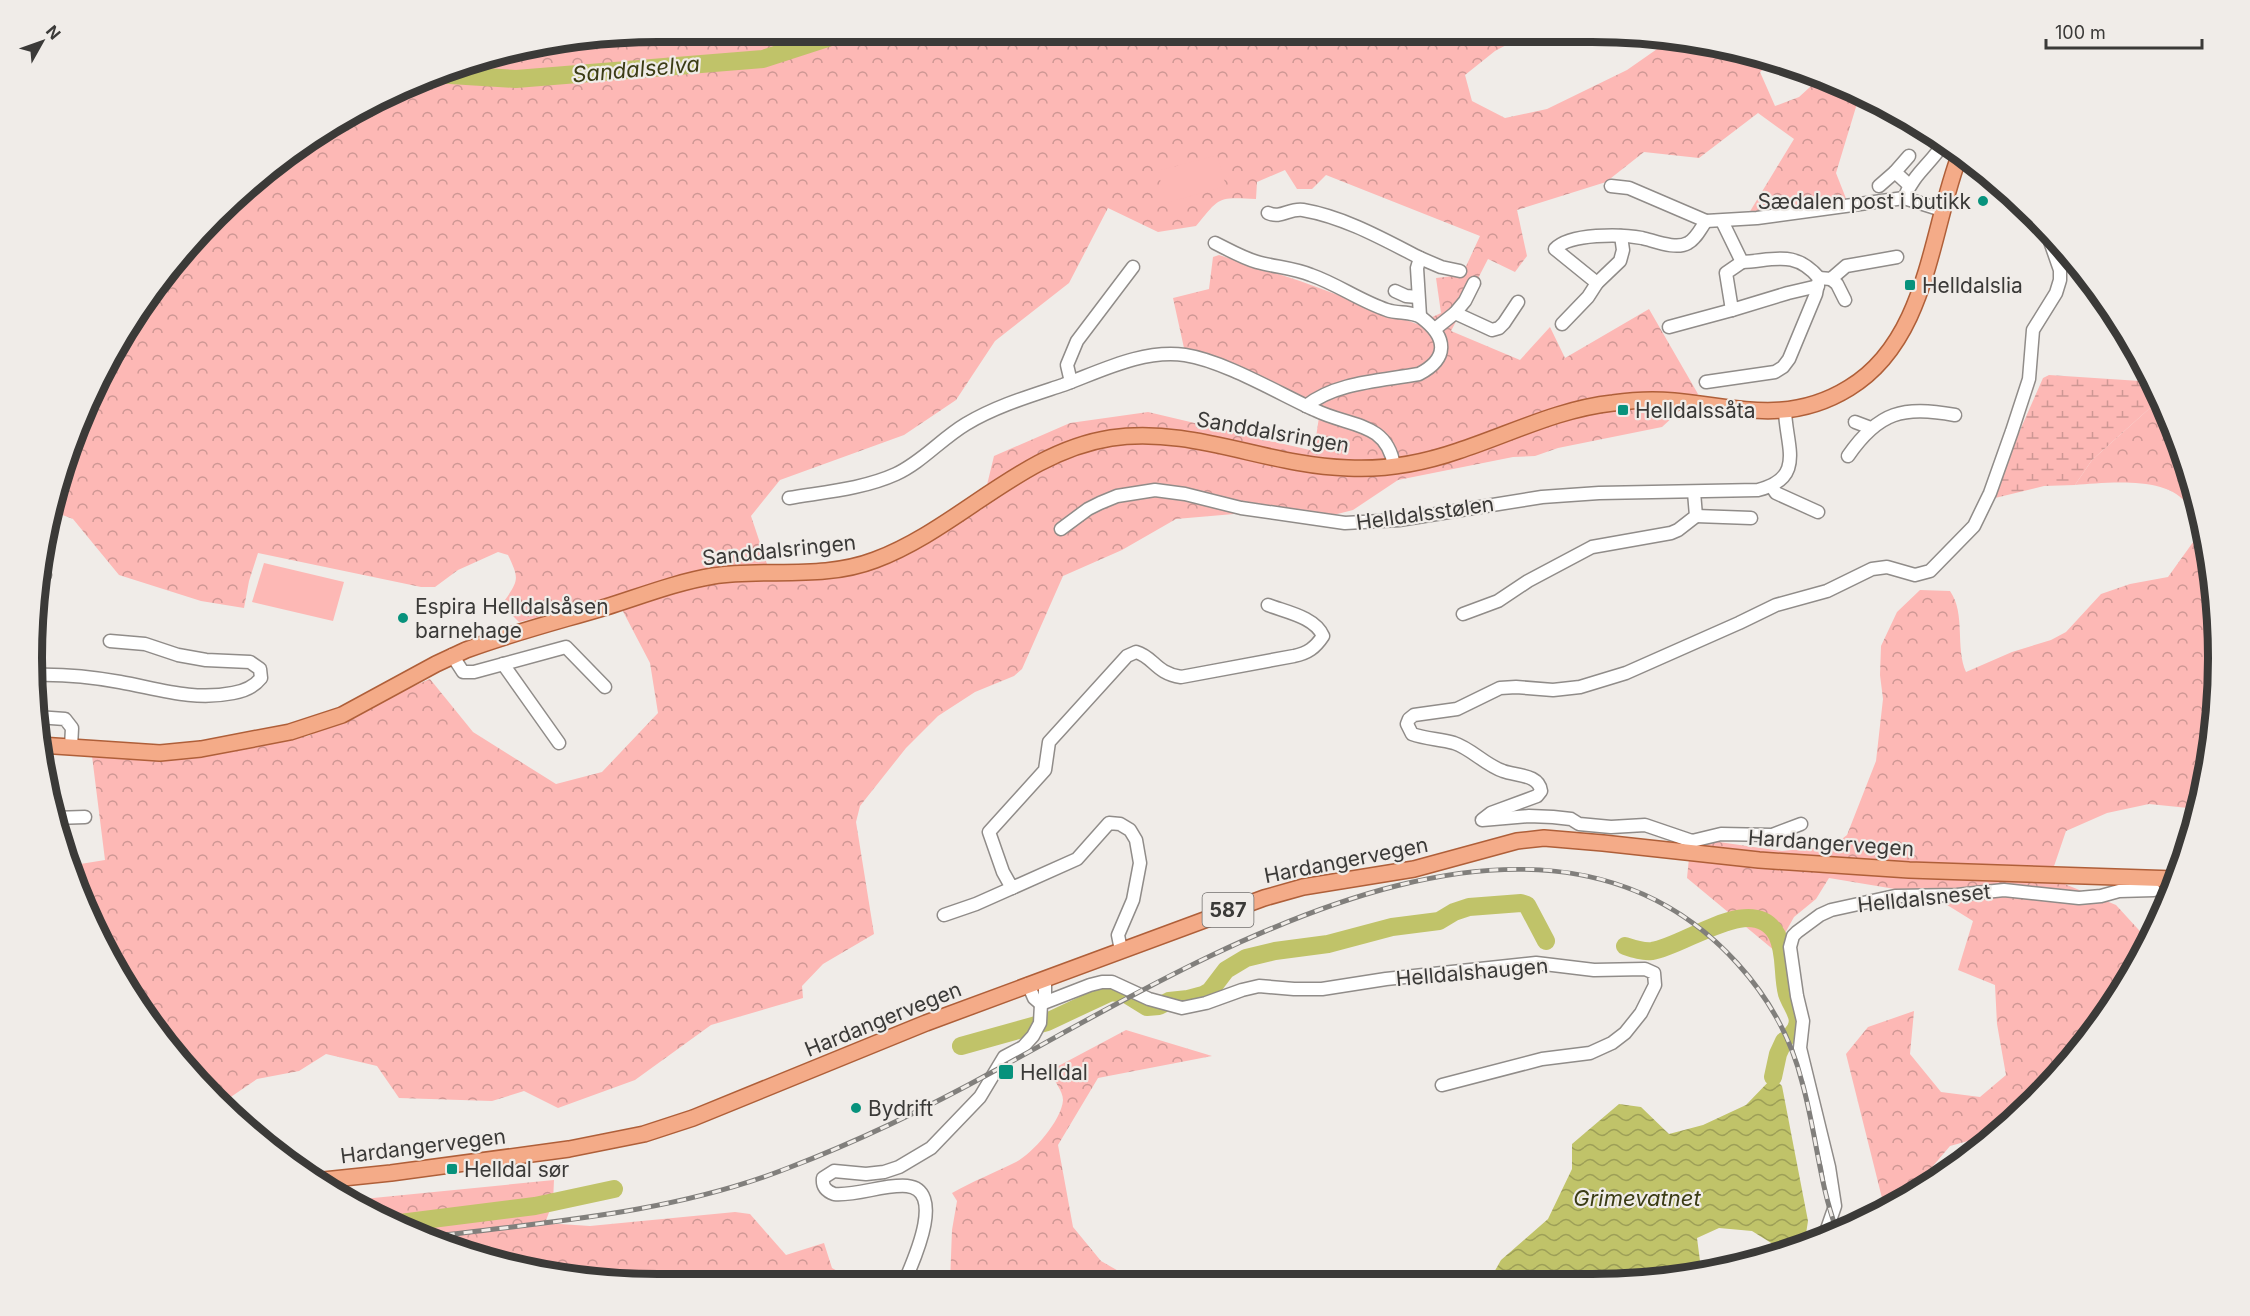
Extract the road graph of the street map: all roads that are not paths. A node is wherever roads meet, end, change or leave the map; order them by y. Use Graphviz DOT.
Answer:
graph roads {
  1 [pos="1939,150"];
  2 [pos="1909,156"];
  3 [pos="1957,162"];
  4 [pos="1895,172"];
  5 [pos="1909,185"];
  6 [pos="1611,186"];
  7 [pos="1879,186"];
  8 [pos="1904,198"];
  9 [pos="1942,210"];
  10 [pos="1268,213"];
  11 [pos="1722,220"];
  12 [pos="1706,221"];
  13 [pos="1621,236"];
  14 [pos="1215,243"];
  15 [pos="2053,250"];
  16 [pos="1897,257"];
  17 [pos="1420,258"];
  18 [pos="1743,262"];
  19 [pos="1133,267"];
  20 [pos="1460,271"];
  21 [pos="1823,281"];
  22 [pos="1474,283"];
  23 [pos="1597,283"];
  24 [pos="1395,291"];
  25 [pos="1418,297"];
  26 [pos="1845,300"];
  27 [pos="1518,302"];
  28 [pos="1732,310"];
  29 [pos="1455,313"];
  30 [pos="1419,316"];
  31 [pos="1562,324"];
  32 [pos="1669,327"];
  33 [pos="1435,329"];
  34 [pos="1071,382"];
  35 [pos="1706,382"];
  36 [pos="1306,406"];
  37 [pos="1785,411"];
  38 [pos="1955,415"];
  39 [pos="1855,422"];
  40 [pos="1871,428"];
  41 [pos="1848,456"];
  42 [pos="1394,466"];
  43 [pos="1772,487"];
  44 [pos="1694,492"];
  45 [pos="789,498"];
  46 [pos="1818,512"];
  47 [pos="1696,516"];
  48 [pos="1751,518"];
  49 [pos="1061,529"];
  50 [pos="1268,605"];
  51 [pos="1463,614"];
  52 [pos="110,641"];
  53 [pos="452,655"];
  54 [pos="503,664"];
  55 [pos="42,676"];
  56 [pos="605,687"];
  57 [pos="45,718"];
  58 [pos="559,742"];
  59 [pos="48,746"];
  60 [pos="71,747"];
  61 [pos="85,817"];
  62 [pos="63,818"];
  63 [pos="1563,818"];
  64 [pos="1801,824"];
  65 [pos="1560,839"];
  66 [pos="2080,877"];
  67 [pos="2167,879"];
  68 [pos="1012,888"];
  69 [pos="2154,890"];
  70 [pos="2079,898"];
  71 [pos="944,915"];
  72 [pos="1121,950"];
  73 [pos="1045,979"];
  74 [pos="1028,984"];
  75 [pos="1041,1009"];
  76 [pos="1442,1085"];
  77 [pos="331,1179"];
  78 [pos="1830,1226"];
  79 [pos="907,1274"];
  1 -- 5 [label="street"];
  2 -- 4 [label="street"];
  3 -- 9 [label="main road, Sanddalsringen"];
  4 -- 5 [label="street"];
  4 -- 7 [label="street"];
  5 -- 8 [label="street"];
  6 -- 12 [label="street"];
  8 -- 9 [label="street"];
  8 -- 11 [label="street"];
  9 -- 37 [label="main road, Sanddalsringen"];
  10 -- 17 [label="street"];
  11 -- 12 [label="street"];
  11 -- 18 [label="street"];
  12 -- 13 [label="street"];
  13 -- 23 [label="street"];
  13 -- 23 [label="street"];
  14 -- 30 [label="street"];
  15 -- 63 [label="street"];
  16 -- 21 [label="street"];
  17 -- 20 [label="street"];
  17 -- 25 [label="street"];
  18 -- 21 [label="street"];
  18 -- 28 [label="street"];
  19 -- 34 [label="street"];
  21 -- 26 [label="street"];
  21 -- 28 [label="street"];
  21 -- 35 [label="street"];
  22 -- 29 [label="street"];
  23 -- 31 [label="street"];
  24 -- 25 [label="street"];
  25 -- 30 [label="street"];
  27 -- 29 [label="street"];
  28 -- 32 [label="street"];
  29 -- 33 [label="street"];
  30 -- 33 [label="street"];
  33 -- 36 [label="street"];
  34 -- 36 [label="street"];
  34 -- 45 [label="street"];
  36 -- 42 [label="street"];
  37 -- 42 [label="main road, Sanddalsringen"];
  37 -- 43 [label="street"];
  38 -- 40 [label="street"];
  39 -- 40 [label="street"];
  40 -- 41 [label="street"];
  42 -- 53 [label="main road, Sanddalsringen"];
  43 -- 44 [label="street, Helldalsstølen"];
  43 -- 46 [label="street"];
  44 -- 47 [label="street"];
  44 -- 49 [label="street, Helldalsstølen"];
  47 -- 48 [label="street"];
  47 -- 51 [label="street"];
  50 -- 68 [label="street"];
  52 -- 55 [label="street"];
  53 -- 54 [label="street"];
  53 -- 60 [label="main road, Sanddalsringen"];
  54 -- 56 [label="street"];
  54 -- 58 [label="street"];
  57 -- 60 [label="street"];
  59 -- 60 [label="main road, Sanddalsringen"];
  61 -- 62 [label="street"];
  63 -- 64 [label="street"];
  63 -- 65 [label="street"];
  65 -- 66 [label="main road, Hardangervegen / 587"];
  65 -- 72 [label="main road, Hardangervegen / 587"];
  66 -- 67 [label="main road, Hardangervegen / 587"];
  66 -- 70 [label="street"];
  68 -- 71 [label="street"];
  68 -- 72 [label="street"];
  69 -- 70 [label="street, Helldalsneset"];
  70 -- 78 [label="street, Helldalsneset"];
  72 -- 73 [label="main road, Hardangervegen / 587"];
  73 -- 74 [label="main road, Hardangervegen / 587"];
  73 -- 75 [label="street"];
  74 -- 75 [label="street"];
  74 -- 77 [label="main road, Hardangervegen / 587"];
  75 -- 76 [label="street, Helldalshaugen"];
  75 -- 79 [label="street"];
}
